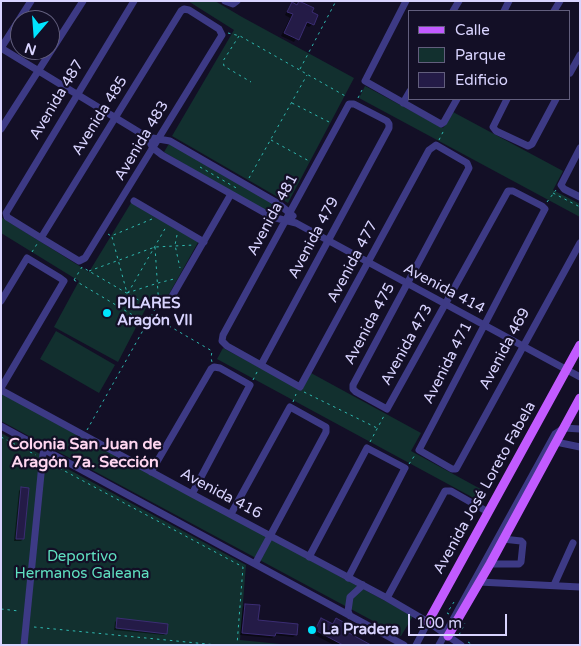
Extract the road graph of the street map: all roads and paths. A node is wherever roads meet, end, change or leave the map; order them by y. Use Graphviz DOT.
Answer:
graph roads {
  1 [pos="31,1"];
  2 [pos="83,1"];
  3 [pos="134,1"];
  4 [pos="336,1"];
  5 [pos="406,1"];
  6 [pos="222,32"];
  7 [pos="240,36"];
  8 [pos="1,48"];
  9 [pos="580,55"];
  10 [pos="300,70"];
  11 [pos="38,71"];
  12 [pos="571,71"];
  13 [pos="308,74"];
  14 [pos="365,81"];
  15 [pos="251,82"];
  16 [pos="408,94"];
  17 [pos="76,95"];
  18 [pos="345,95"];
  19 [pos="456,100"];
  20 [pos="506,100"];
  21 [pos="555,100"];
  22 [pos="292,102"];
  23 [pos="403,103"];
  24 [pos="351,104"];
  25 [pos="115,118"];
  26 [pos="442,124"];
  27 [pos="336,125"];
  28 [pos="1,129"];
  29 [pos="147,137"];
  30 [pos="159,138"];
  31 [pos="270,140"];
  32 [pos="436,145"];
  33 [pos="153,148"];
  34 [pos="580,148"];
  35 [pos="200,158"];
  36 [pos="316,165"];
  37 [pos="245,184"];
  38 [pos="562,186"];
  39 [pos="234,192"];
  40 [pos="553,193"];
  41 [pos="580,197"];
  42 [pos="134,201"];
  43 [pos="580,207"];
  44 [pos="544,208"];
  45 [pos="290,213"];
  46 [pos="160,216"];
  47 [pos="169,222"];
  48 [pos="285,222"];
  49 [pos="296,223"];
  50 [pos="179,227"];
  51 [pos="102,231"];
  52 [pos="112,236"];
  53 [pos="41,238"];
  54 [pos="328,241"];
  55 [pos="203,243"];
  56 [pos="580,243"];
  57 [pos="155,246"];
  58 [pos="175,246"];
  59 [pos="27,258"];
  60 [pos="118,260"];
  61 [pos="368,263"];
  62 [pos="89,271"];
  63 [pos="182,279"];
  64 [pos="74,280"];
  65 [pos="64,281"];
  66 [pos="158,283"];
  67 [pos="406,284"];
  68 [pos="127,293"];
  69 [pos="1,301"];
  70 [pos="445,304"];
  71 [pos="163,307"];
  72 [pos="151,316"];
  73 [pos="147,323"];
  74 [pos="483,325"];
  75 [pos="580,345"];
  76 [pos="522,346"];
  77 [pos="261,365"];
  78 [pos="214,367"];
  79 [pos="566,370"];
  80 [pos="580,377"];
  81 [pos="250,384"];
  82 [pos="1,389"];
  83 [pos="580,398"];
  84 [pos="290,407"];
  85 [pos="388,409"];
  86 [pos="1,426"];
  87 [pos="377,428"];
  88 [pos="564,428"];
  89 [pos="580,429"];
  90 [pos="84,435"];
  91 [pos="1,437"];
  92 [pos="556,442"];
  93 [pos="580,447"];
  94 [pos="367,448"];
  95 [pos="419,450"];
  96 [pos="43,457"];
  97 [pos="68,462"];
  98 [pos="405,468"];
  99 [pos="152,472"];
  100 [pos="192,494"];
  101 [pos="488,512"];
  102 [pos="230,514"];
  103 [pos="270,536"];
  104 [pos="503,539"];
  105 [pos="573,543"];
  106 [pos="309,557"];
  107 [pos="255,564"];
  108 [pos="490,564"];
  109 [pos="348,578"];
  110 [pos="479,582"];
  111 [pos="363,585"];
  112 [pos="554,585"];
  113 [pos="580,587"];
  114 [pos="387,598"];
  115 [pos="1,609"];
  116 [pos="28,612"];
  117 [pos="351,616"];
  118 [pos="428,622"];
  119 [pos="466,622"];
  120 [pos="26,626"];
  121 [pos="446,635"];
  122 [pos="460,641"];
  123 [pos="24,645"];
  124 [pos="217,645"];
  125 [pos="237,645"];
  126 [pos="404,645"];
  127 [pos="416,645"];
  128 [pos="439,645"];
  129 [pos="443,645"];
  1 -- 8 [label="street"];
  2 -- 11 [label="street"];
  3 -- 17 [label="street, Avenida 487"];
  4 -- 10 [label="path"];
  5 -- 14 [label="street"];
  6 -- 7 [label="path"];
  6 -- 25 [label="street, Avenida 485"];
  6 -- 30 [label="street, Avenida 483"];
  7 -- 10 [label="path"];
  7 -- 15 [label="path"];
  8 -- 11 [label="street, Avenida 414"];
  9 -- 12 [label="street"];
  10 -- 13 [label="path"];
  11 -- 17 [label="street, Avenida 414"];
  11 -- 28 [label="street"];
  13 -- 18 [label="path"];
  13 -- 22 [label="path"];
  14 -- 23 [label="street"];
  14 -- 24 [label="path"];
  16 -- 23 [label="street"];
  17 -- 25 [label="street, Avenida 414"];
  17 -- 53 [label="street, Avenida 487"];
  19 -- 26 [label="street"];
  20 -- 21 [label="street"];
  22 -- 27 [label="path"];
  22 -- 31 [label="path"];
  23 -- 26 [label="street"];
  24 -- 27 [label="street, Avenida 481"];
  24 -- 54 [label="street, Avenida 479"];
  25 -- 29 [label="street, Avenida 414"];
  25 -- 53 [label="street, Avenida 485"];
  26 -- 32 [label="path"];
  27 -- 36 [label="street, Avenida 481"];
  29 -- 30 [label="street, Avenida 414"];
  29 -- 33 [label="street, Avenida 414"];
  30 -- 33 [label="street, Avenida 483"];
  30 -- 35 [label="street, Avenida 414"];
  31 -- 36 [label="path"];
  31 -- 37 [label="path"];
  32 -- 61 [label="street, Avenida 477"];
  32 -- 67 [label="street, Avenida 475"];
  33 -- 39 [label="street, Avenida 414"];
  33 -- 51 [label="street, Avenida 483"];
  34 -- 38 [label="street"];
  35 -- 37 [label="street, Avenida 414"];
  35 -- 39 [label="path"];
  36 -- 45 [label="street, Avenida 481"];
  37 -- 45 [label="street, Avenida 414"];
  38 -- 40 [label="path"];
  38 -- 41 [label="street"];
  39 -- 48 [label="street, Avenida 414"];
  39 -- 55 [label="street"];
  40 -- 43 [label="path"];
  40 -- 44 [label="path"];
  42 -- 46 [label="street"];
  44 -- 70 [label="street, Avenida 473"];
  44 -- 74 [label="street, Avenida 471"];
  45 -- 48 [label="street, Avenida 481"];
  45 -- 49 [label="street, Avenida 414"];
  46 -- 47 [label="street"];
  46 -- 52 [label="path"];
  47 -- 50 [label="street"];
  47 -- 57 [label="path"];
  48 -- 49 [label="street, Avenida 414"];
  48 -- 77 [label="street, Avenida 481"];
  49 -- 54 [label="street, Avenida 414"];
  50 -- 55 [label="street"];
  50 -- 58 [label="path"];
  51 -- 52 [label="path"];
  51 -- 53 [label="street, Avenida 483"];
  52 -- 60 [label="path"];
  53 -- 59 [label="path"];
  54 -- 61 [label="street, Avenida 414"];
  54 -- 77 [label="street, Avenida 479"];
  55 -- 58 [label="path"];
  55 -- 63 [label="street"];
  56 -- 76 [label="street, Avenida 469"];
  57 -- 58 [label="path"];
  57 -- 60 [label="path"];
  57 -- 66 [label="path"];
  57 -- 68 [label="path"];
  58 -- 63 [label="path"];
  59 -- 65 [label="street"];
  59 -- 69 [label="street"];
  60 -- 62 [label="path"];
  60 -- 68 [label="path"];
  61 -- 67 [label="street, Avenida 414"];
  61 -- 77 [label="street, Avenida 477"];
  62 -- 64 [label="path"];
  62 -- 68 [label="path"];
  63 -- 66 [label="path"];
  63 -- 71 [label="street"];
  64 -- 65 [label="path"];
  64 -- 73 [label="path"];
  65 -- 82 [label="street"];
  66 -- 68 [label="path"];
  66 -- 71 [label="path"];
  67 -- 70 [label="street, Avenida 414"];
  67 -- 85 [label="street, Avenida 475"];
  68 -- 72 [label="path"];
  70 -- 74 [label="street, Avenida 414"];
  70 -- 85 [label="street, Avenida 473"];
  72 -- 73 [label="path"];
  72 -- 78 [label="path"];
  73 -- 90 [label="path"];
  74 -- 76 [label="street, Avenida 414"];
  74 -- 95 [label="street, Avenida 471"];
  75 -- 79 [label="main road, Avenida José Loreto Fabela"];
  76 -- 79 [label="street, Avenida 414"];
  76 -- 95 [label="street, Avenida 469"];
  77 -- 81 [label="path"];
  78 -- 81 [label="street"];
  78 -- 99 [label="street"];
  79 -- 80 [label="street, Avenida 414"];
  79 -- 101 [label="main road, Avenida José Loreto Fabela"];
  81 -- 100 [label="street"];
  82 -- 90 [label="street, Avenida 416"];
  83 -- 88 [label="main road"];
  84 -- 87 [label="path"];
  84 -- 102 [label="street"];
  84 -- 103 [label="street"];
  85 -- 87 [label="path"];
  86 -- 97 [label="street"];
  87 -- 94 [label="path"];
  88 -- 89 [label="street"];
  88 -- 92 [label="main road"];
  88 -- 121 [label="street"];
  90 -- 97 [label="path"];
  90 -- 99 [label="street, Avenida 416"];
  91 -- 96 [label="path"];
  92 -- 93 [label="street"];
  92 -- 104 [label="main road"];
  94 -- 98 [label="street"];
  94 -- 106 [label="street"];
  95 -- 98 [label="path"];
  96 -- 116 [label="street"];
  96 -- 125 [label="path"];
  97 -- 107 [label="street"];
  98 -- 109 [label="street"];
  99 -- 100 [label="street, Avenida 416"];
  100 -- 102 [label="street, Avenida 416"];
  101 -- 114 [label="street"];
  101 -- 118 [label="main road, Avenida José Loreto Fabela"];
  102 -- 103 [label="street, Avenida 416"];
  103 -- 106 [label="street, Avenida 416"];
  103 -- 107 [label="street"];
  104 -- 108 [label="main road"];
  104 -- 108 [label="street"];
  105 -- 112 [label="street"];
  106 -- 109 [label="street, Avenida 416"];
  107 -- 117 [label="street"];
  108 -- 110 [label="main road"];
  109 -- 111 [label="street, Avenida 416"];
  110 -- 112 [label="street"];
  110 -- 121 [label="main road"];
  111 -- 114 [label="street, Avenida 416"];
  111 -- 117 [label="street"];
  112 -- 113 [label="street"];
  114 -- 118 [label="street, Avenida 416"];
  115 -- 116 [label="path"];
  116 -- 120 [label="street"];
  117 -- 126 [label="street"];
  118 -- 121 [label="street, Avenida 416"];
  118 -- 127 [label="street, Avenida José Loreto Fabela"];
  119 -- 122 [label="path"];
  120 -- 123 [label="street"];
  120 -- 124 [label="path"];
  121 -- 122 [label="street, Avenida 416"];
  121 -- 128 [label="street"];
  121 -- 129 [label="street"];
}
